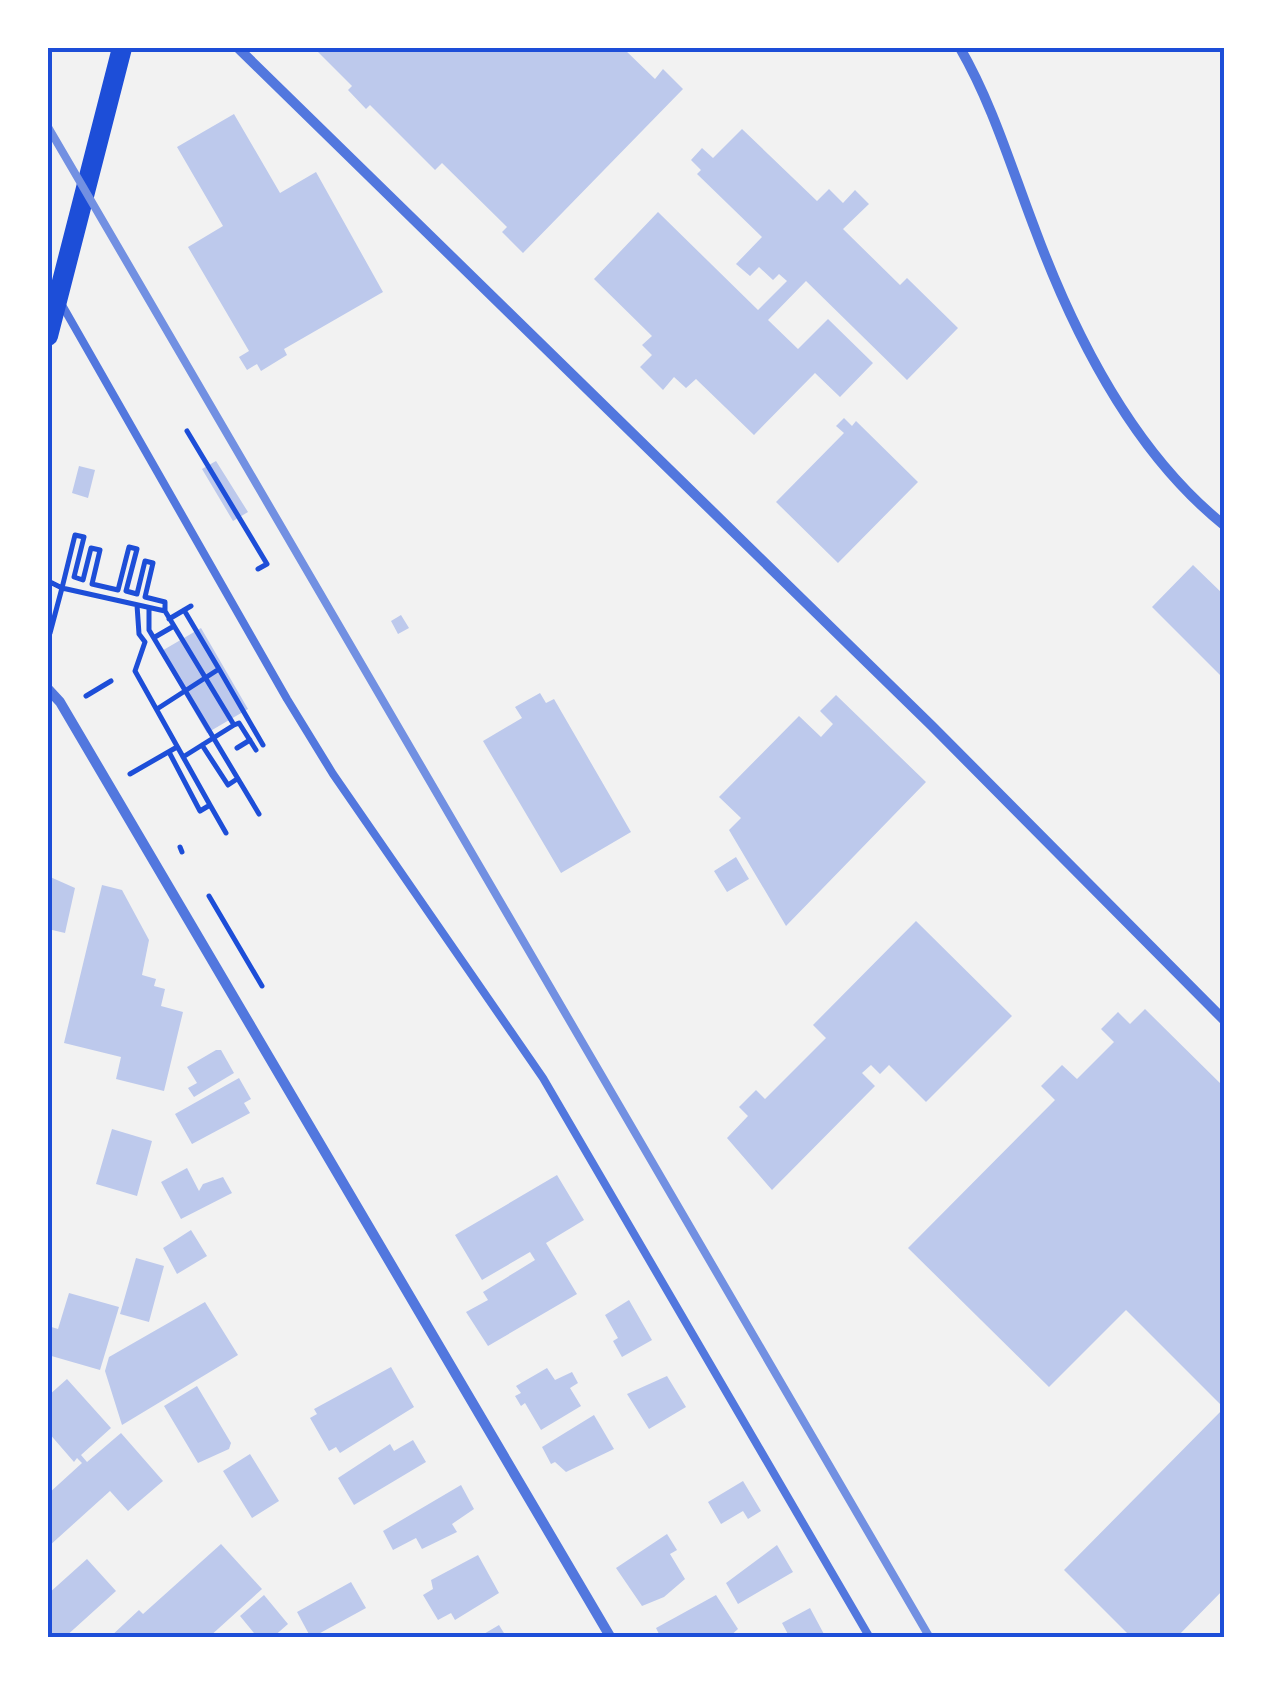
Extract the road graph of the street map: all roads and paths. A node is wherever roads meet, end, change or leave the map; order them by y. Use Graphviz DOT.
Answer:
graph roads {
  1 [pos="122,48"];
  2 [pos="238,48"];
  3 [pos="960,48"];
  4 [pos="48,279"];
  5 [pos="48,336"];
  6 [pos="187,430"];
  7 [pos="1224,526"];
  8 [pos="258,569"];
  9 [pos="48,581"];
  10 [pos="62,588"];
  11 [pos="136,604"];
  12 [pos="149,608"];
  13 [pos="165,611"];
  14 [pos="169,618"];
  15 [pos="174,626"];
  16 [pos="50,633"];
  17 [pos="153,638"];
  18 [pos="145,642"];
  19 [pos="218,669"];
  20 [pos="206,677"];
  21 [pos="111,680"];
  22 [pos="48,689"];
  23 [pos="184,690"];
  24 [pos="86,696"];
  25 [pos="156,709"];
  26 [pos="234,726"];
  27 [pos="213,739"];
  28 [pos="250,740"];
  29 [pos="202,745"];
  30 [pos="264,745"];
  31 [pos="178,747"];
  32 [pos="237,748"];
  33 [pos="256,750"];
  34 [pos="169,752"];
  35 [pos="183,757"];
  36 [pos="130,774"];
  37 [pos="237,780"];
  38 [pos="210,804"];
  39 [pos="259,814"];
  40 [pos="226,833"];
  41 [pos="209,896"];
  42 [pos="262,986"];
  43 [pos="1224,1020"];
  44 [pos="611,1638"];
  45 [pos="870,1638"];
  1 -- 5 [label="main road"];
  2 -- 43 [label="street"];
  3 -- 7 [label="street"];
  4 -- 45 [label="lane"];
  6 -- 8 [label="path"];
  9 -- 10 [label="path"];
  10 -- 11 [label="path"];
  10 -- 13 [label="path"];
  10 -- 16 [label="path"];
  11 -- 12 [label="path"];
  11 -- 18 [label="path"];
  12 -- 13 [label="path"];
  12 -- 17 [label="path"];
  13 -- 14 [label="path"];
  14 -- 15 [label="path"];
  14 -- 19 [label="path"];
  15 -- 17 [label="path"];
  15 -- 20 [label="path"];
  17 -- 18 [label="path"];
  17 -- 23 [label="path"];
  18 -- 25 [label="path"];
  19 -- 20 [label="path"];
  19 -- 30 [label="path"];
  20 -- 23 [label="path"];
  20 -- 26 [label="path"];
  21 -- 24 [label="path"];
  22 -- 44 [label="street"];
  23 -- 25 [label="path"];
  23 -- 27 [label="path"];
  25 -- 31 [label="path"];
  26 -- 27 [label="path"];
  26 -- 28 [label="path"];
  27 -- 29 [label="path"];
  27 -- 37 [label="path"];
  28 -- 32 [label="path"];
  28 -- 33 [label="path"];
  29 -- 35 [label="path"];
  29 -- 37 [label="path"];
  31 -- 34 [label="path"];
  31 -- 35 [label="path"];
  34 -- 36 [label="path"];
  34 -- 38 [label="path"];
  35 -- 38 [label="path"];
  37 -- 39 [label="path"];
  38 -- 40 [label="path"];
  41 -- 42 [label="path"];
}
